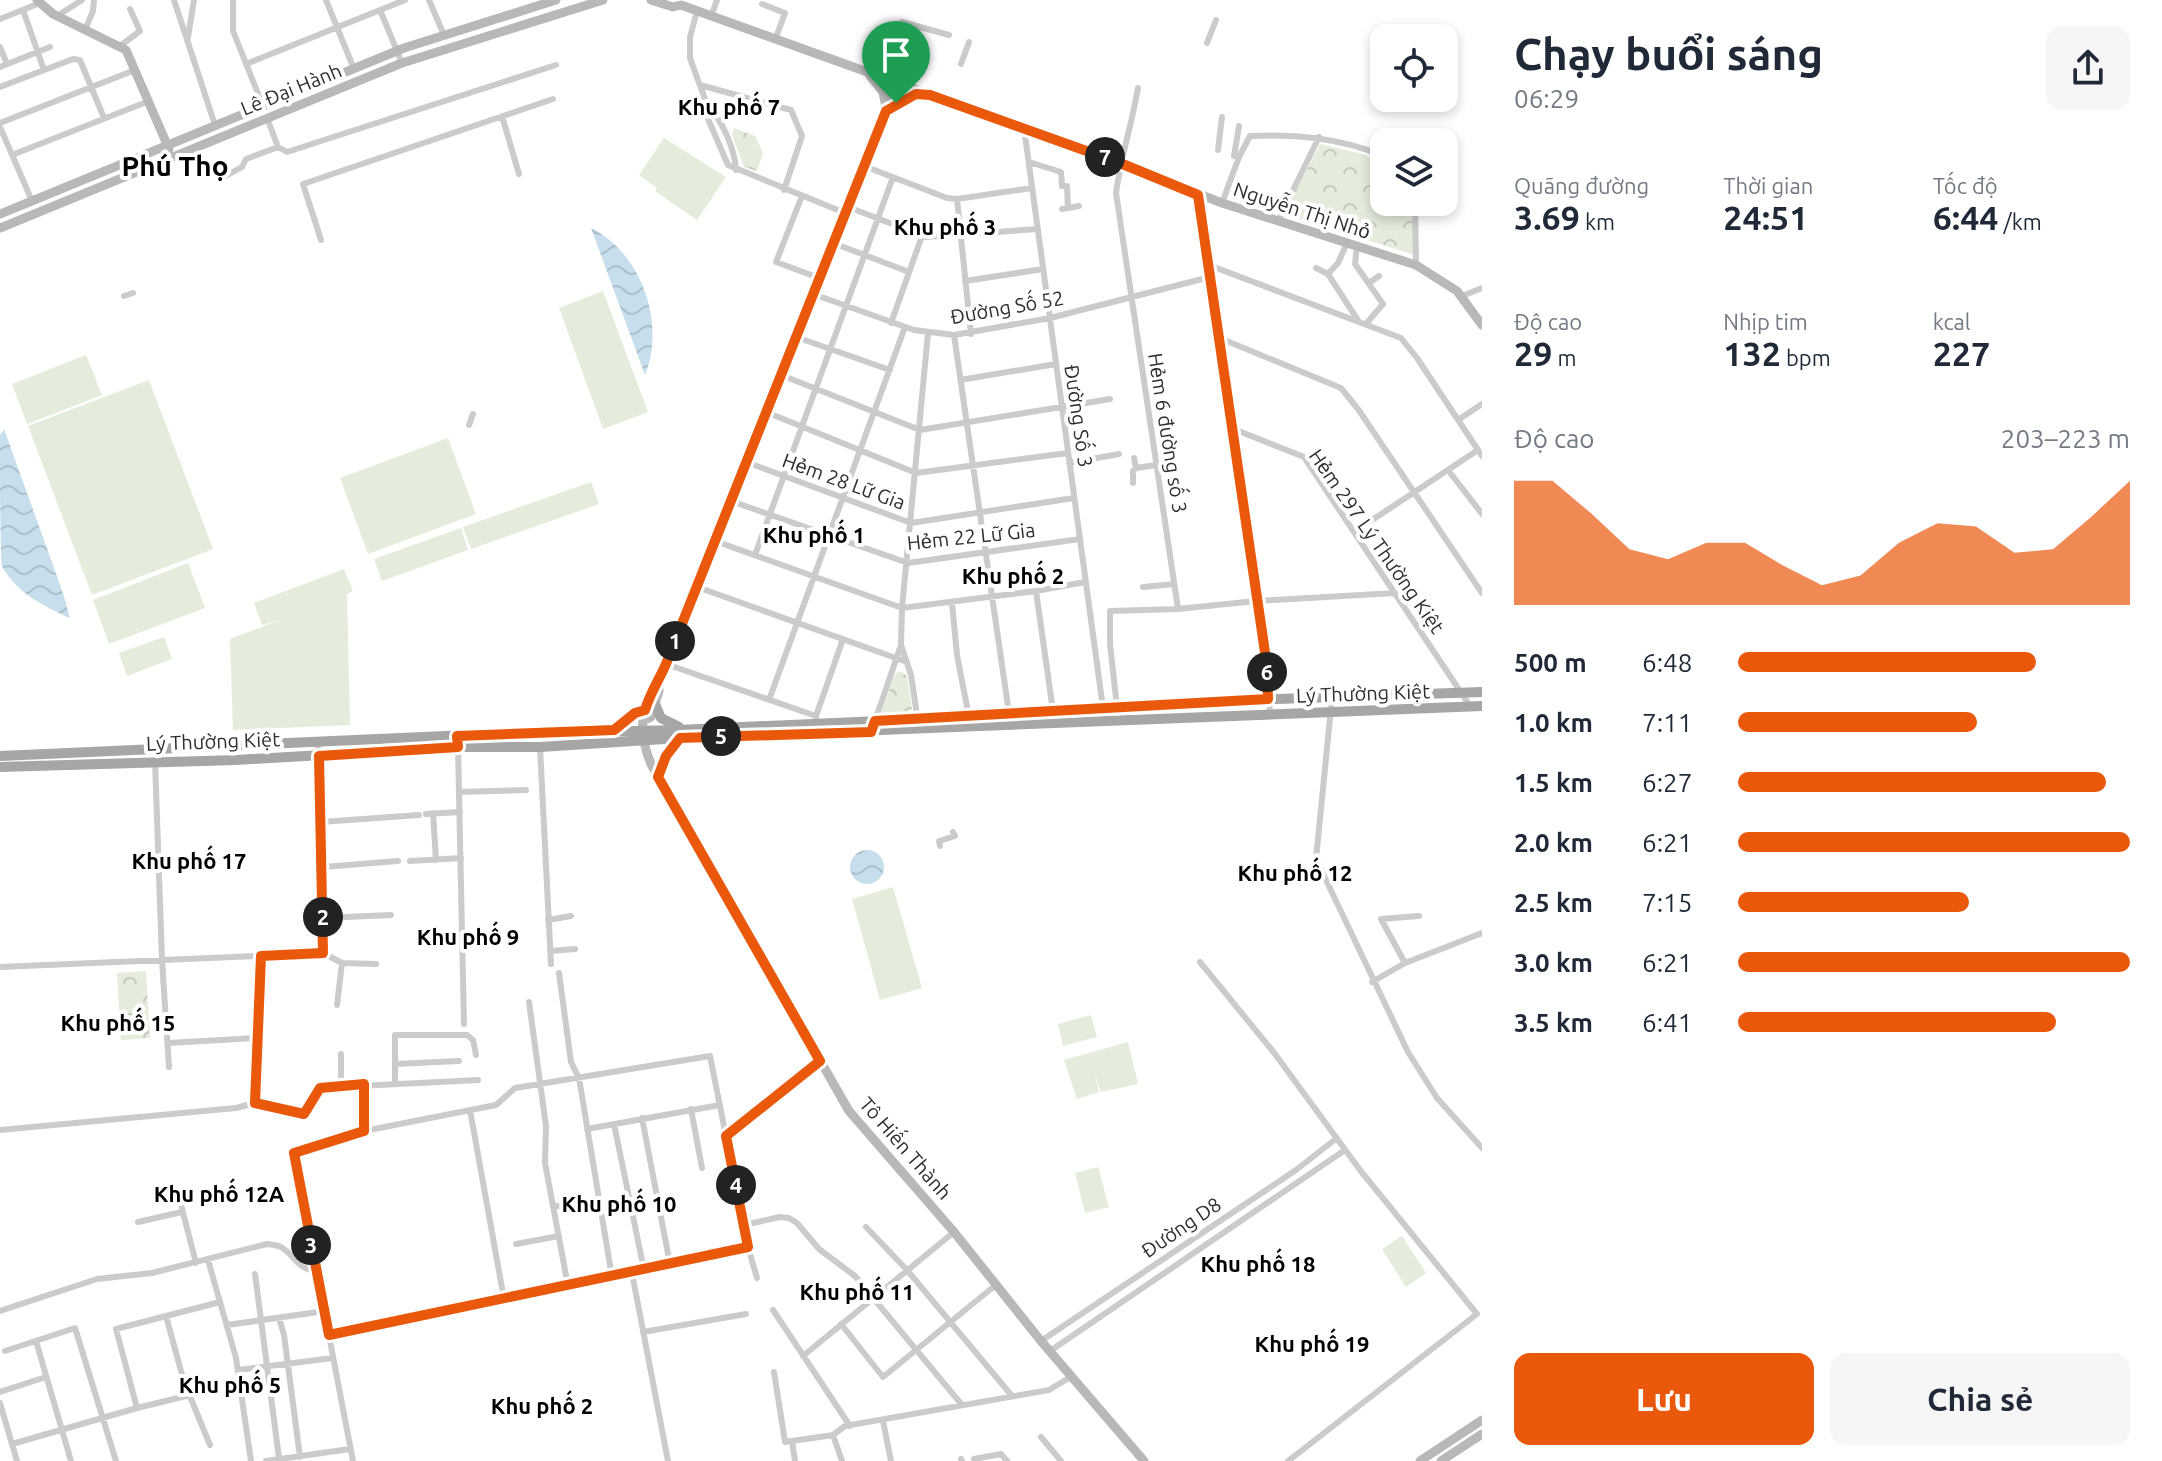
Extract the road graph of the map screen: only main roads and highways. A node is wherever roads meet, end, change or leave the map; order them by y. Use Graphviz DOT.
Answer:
graph roads {
  1 [pos="556,0"];
  2 [pos="603,0"];
  3 [pos="651,0"];
  4 [pos="39,2"];
  5 [pos="680,2"];
  6 [pos="864,71"];
  7 [pos="897,82"];
  8 [pos="930,95"];
  9 [pos="263,106"];
  10 [pos="886,111"];
  11 [pos="267,118"];
  12 [pos="167,145"];
  13 [pos="172,156"];
  14 [pos="0,214"];
  15 [pos="0,228"];
  16 [pos="1482,325"];
  17 [pos="1482,692"];
  18 [pos="1482,706"];
  19 [pos="647,716"];
  20 [pos="919,725"];
  21 [pos="873,727"];
  22 [pos="614,730"];
  23 [pos="684,734"];
  24 [pos="458,742"];
  25 [pos="643,742"];
  26 [pos="0,756"];
  27 [pos="0,767"];
  28 [pos="658,777"];
  29 [pos="1482,1420"];
  30 [pos="1482,1434"];
  31 [pos="1144,1461"];
  32 [pos="1420,1461"];
  33 [pos="1441,1461"];
  1 -- 9 [label="main road, Lê Đại Hành"];
  2 -- 11 [label="main road, Lê Đại Hành"];
  3 -- 5 [label="main road, Nguyễn Thị Nhỏ"];
  4 -- 12 [label="main road"];
  5 -- 6 [label="main road, Nguyễn Thị Nhỏ"];
  6 -- 7 [label="main road, Nguyễn Thị Nhỏ"];
  6 -- 10 [label="main road"];
  7 -- 8 [label="main road, Nguyễn Thị Nhỏ"];
  7 -- 10 [label="main road"];
  8 -- 10 [label="main road"];
  8 -- 16 [label="main road, Nguyễn Thị Nhỏ"];
  9 -- 11 [label="main road"];
  9 -- 12 [label="main road, Lê Đại Hành"];
  10 -- 19 [label="main road"];
  11 -- 13 [label="main road, Lê Đại Hành"];
  12 -- 13 [label="main road"];
  12 -- 14 [label="main road, Lê Đại Hành"];
  13 -- 15 [label="main road, Lê Đại Hành"];
  17 -- 20 [label="main road, Lý Thường Kiệt"];
  18 -- 20 [label="main road, Lý Thường Kiệt"];
  19 -- 22 [label="main road, Lý Thường Kiệt"];
  19 -- 22 [label="main road"];
  19 -- 23 [label="main road, Lý Thường Kiệt"];
  19 -- 23 [label="main road"];
  19 -- 25 [label="main road, Tô Hiến Thành"];
  20 -- 21 [label="main road, Lý Thường Kiệt"];
  21 -- 23 [label="main road, Lý Thường Kiệt"];
  21 -- 23 [label="main road, Lý Thường Kiệt"];
  22 -- 24 [label="main road, Lý Thường Kiệt"];
  23 -- 25 [label="main road, Lý Thường Kiệt"];
  23 -- 28 [label="main road"];
  24 -- 25 [label="main road, Lý Thường Kiệt"];
  24 -- 26 [label="main road, Lý Thường Kiệt"];
  24 -- 27 [label="main road, Lý Thường Kiệt"];
  25 -- 28 [label="main road, Tô Hiến Thành"];
  28 -- 31 [label="main road, Tô Hiến Thành"];
  29 -- 32 [label="main road"];
  30 -- 33 [label="main road"];
}
